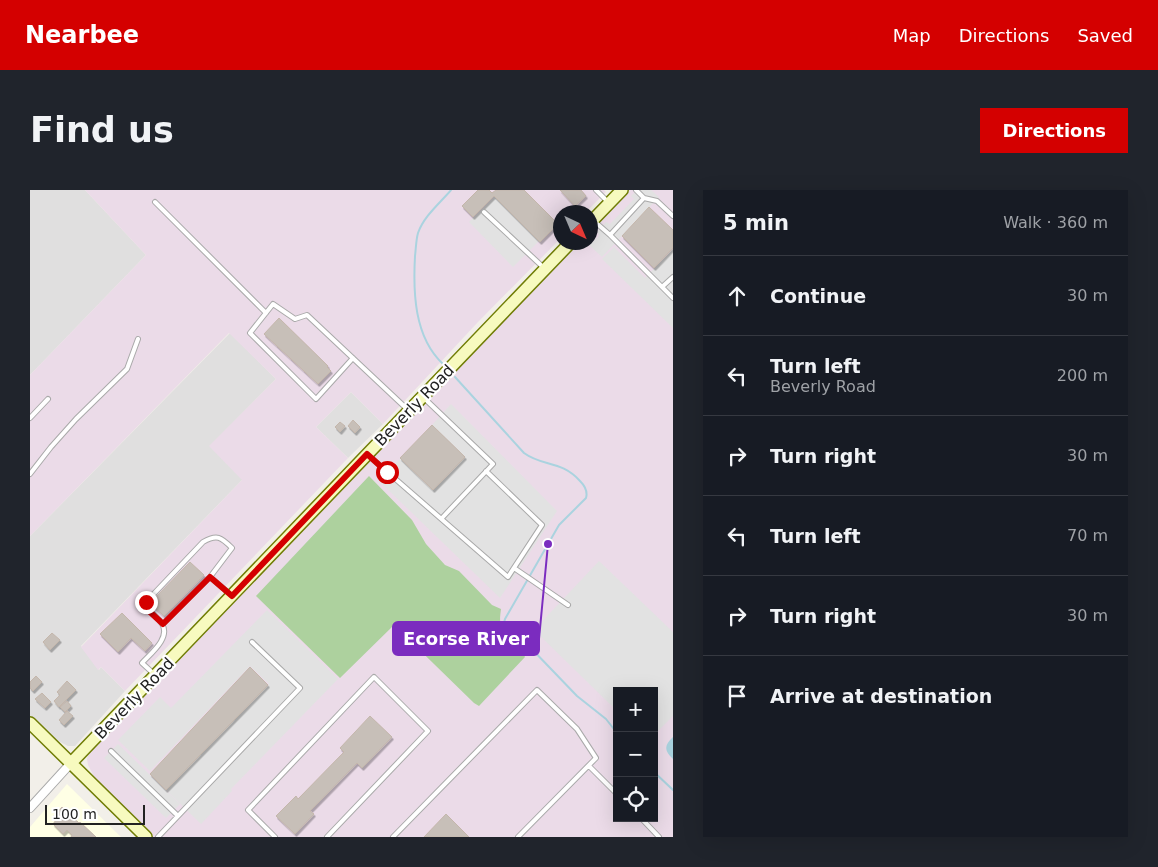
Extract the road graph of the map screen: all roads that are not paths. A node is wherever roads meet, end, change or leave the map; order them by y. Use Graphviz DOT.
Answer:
graph roads {
  1 [pos="596,190"];
  2 [pos="622,190"];
  3 [pos="636,190"];
  4 [pos="644,198"];
  5 [pos="155,202"];
  6 [pos="609,203"];
  7 [pos="484,212"];
  8 [pos="598,215"];
  9 [pos="673,216"];
  10 [pos="598,226"];
  11 [pos="610,235"];
  12 [pos="564,250"];
  13 [pos="546,269"];
  14 [pos="673,277"];
  15 [pos="662,287"];
  16 [pos="673,298"];
  17 [pos="266,313"];
  18 [pos="138,338"];
  19 [pos="353,358"];
  20 [pos="422,396"];
  21 [pos="48,399"];
  22 [pos="409,410"];
  23 [pos="30,418"];
  24 [pos="367,454"];
  25 [pos="486,471"];
  26 [pos="30,474"];
  27 [pos="442,518"];
  28 [pos="514,568"];
  29 [pos="210,577"];
  30 [pos="232,596"];
  31 [pos="568,605"];
  32 [pos="163,624"];
  33 [pos="252,642"];
  34 [pos="155,676"];
  35 [pos="30,723"];
  36 [pos="112,751"];
  37 [pos="71,763"];
  38 [pos="589,766"];
  39 [pos="613,790"];
  40 [pos="30,808"];
  41 [pos="178,816"];
  42 [pos="645,822"];
  43 [pos="146,837"];
  44 [pos="158,837"];
  45 [pos="275,837"];
  46 [pos="327,837"];
  47 [pos="393,837"];
  48 [pos="518,837"];
  49 [pos="659,837"];
  1 -- 6 [label="lane"];
  2 -- 6 [label="street"];
  3 -- 4 [label="lane"];
  4 -- 9 [label="lane"];
  4 -- 11 [label="lane"];
  5 -- 17 [label="lane"];
  6 -- 8 [label="street"];
  7 -- 13 [label="lane"];
  10 -- 11 [label="lane"];
  11 -- 15 [label="lane"];
  12 -- 13 [label="street, Beverly Road"];
  13 -- 20 [label="street, Beverly Road"];
  14 -- 15 [label="lane"];
  15 -- 16 [label="lane"];
  17 -- 19 [label="lane"];
  17 -- 19 [label="lane"];
  18 -- 26 [label="lane"];
  19 -- 22 [label="lane"];
  20 -- 22 [label="street, Beverly Road"];
  20 -- 25 [label="lane"];
  21 -- 23 [label="lane"];
  22 -- 24 [label="street, Beverly Road"];
  24 -- 27 [label="lane"];
  24 -- 30 [label="street, Beverly Road"];
  25 -- 27 [label="lane"];
  25 -- 28 [label="lane"];
  27 -- 28 [label="lane"];
  28 -- 31 [label="lane"];
  29 -- 30 [label="lane"];
  29 -- 32 [label="lane"];
  29 -- 32 [label="lane"];
  30 -- 34 [label="street, Beverly Road"];
  32 -- 34 [label="lane"];
  33 -- 41 [label="lane"];
  34 -- 37 [label="street, Beverly Road"];
  35 -- 37 [label="street"];
  36 -- 41 [label="lane"];
  37 -- 40 [label="street, Beverly Road"];
  37 -- 43 [label="street"];
  38 -- 39 [label="lane"];
  38 -- 47 [label="lane"];
  38 -- 48 [label="lane"];
  41 -- 44 [label="lane"];
  42 -- 49 [label="lane"];
  45 -- 46 [label="lane"];
}
